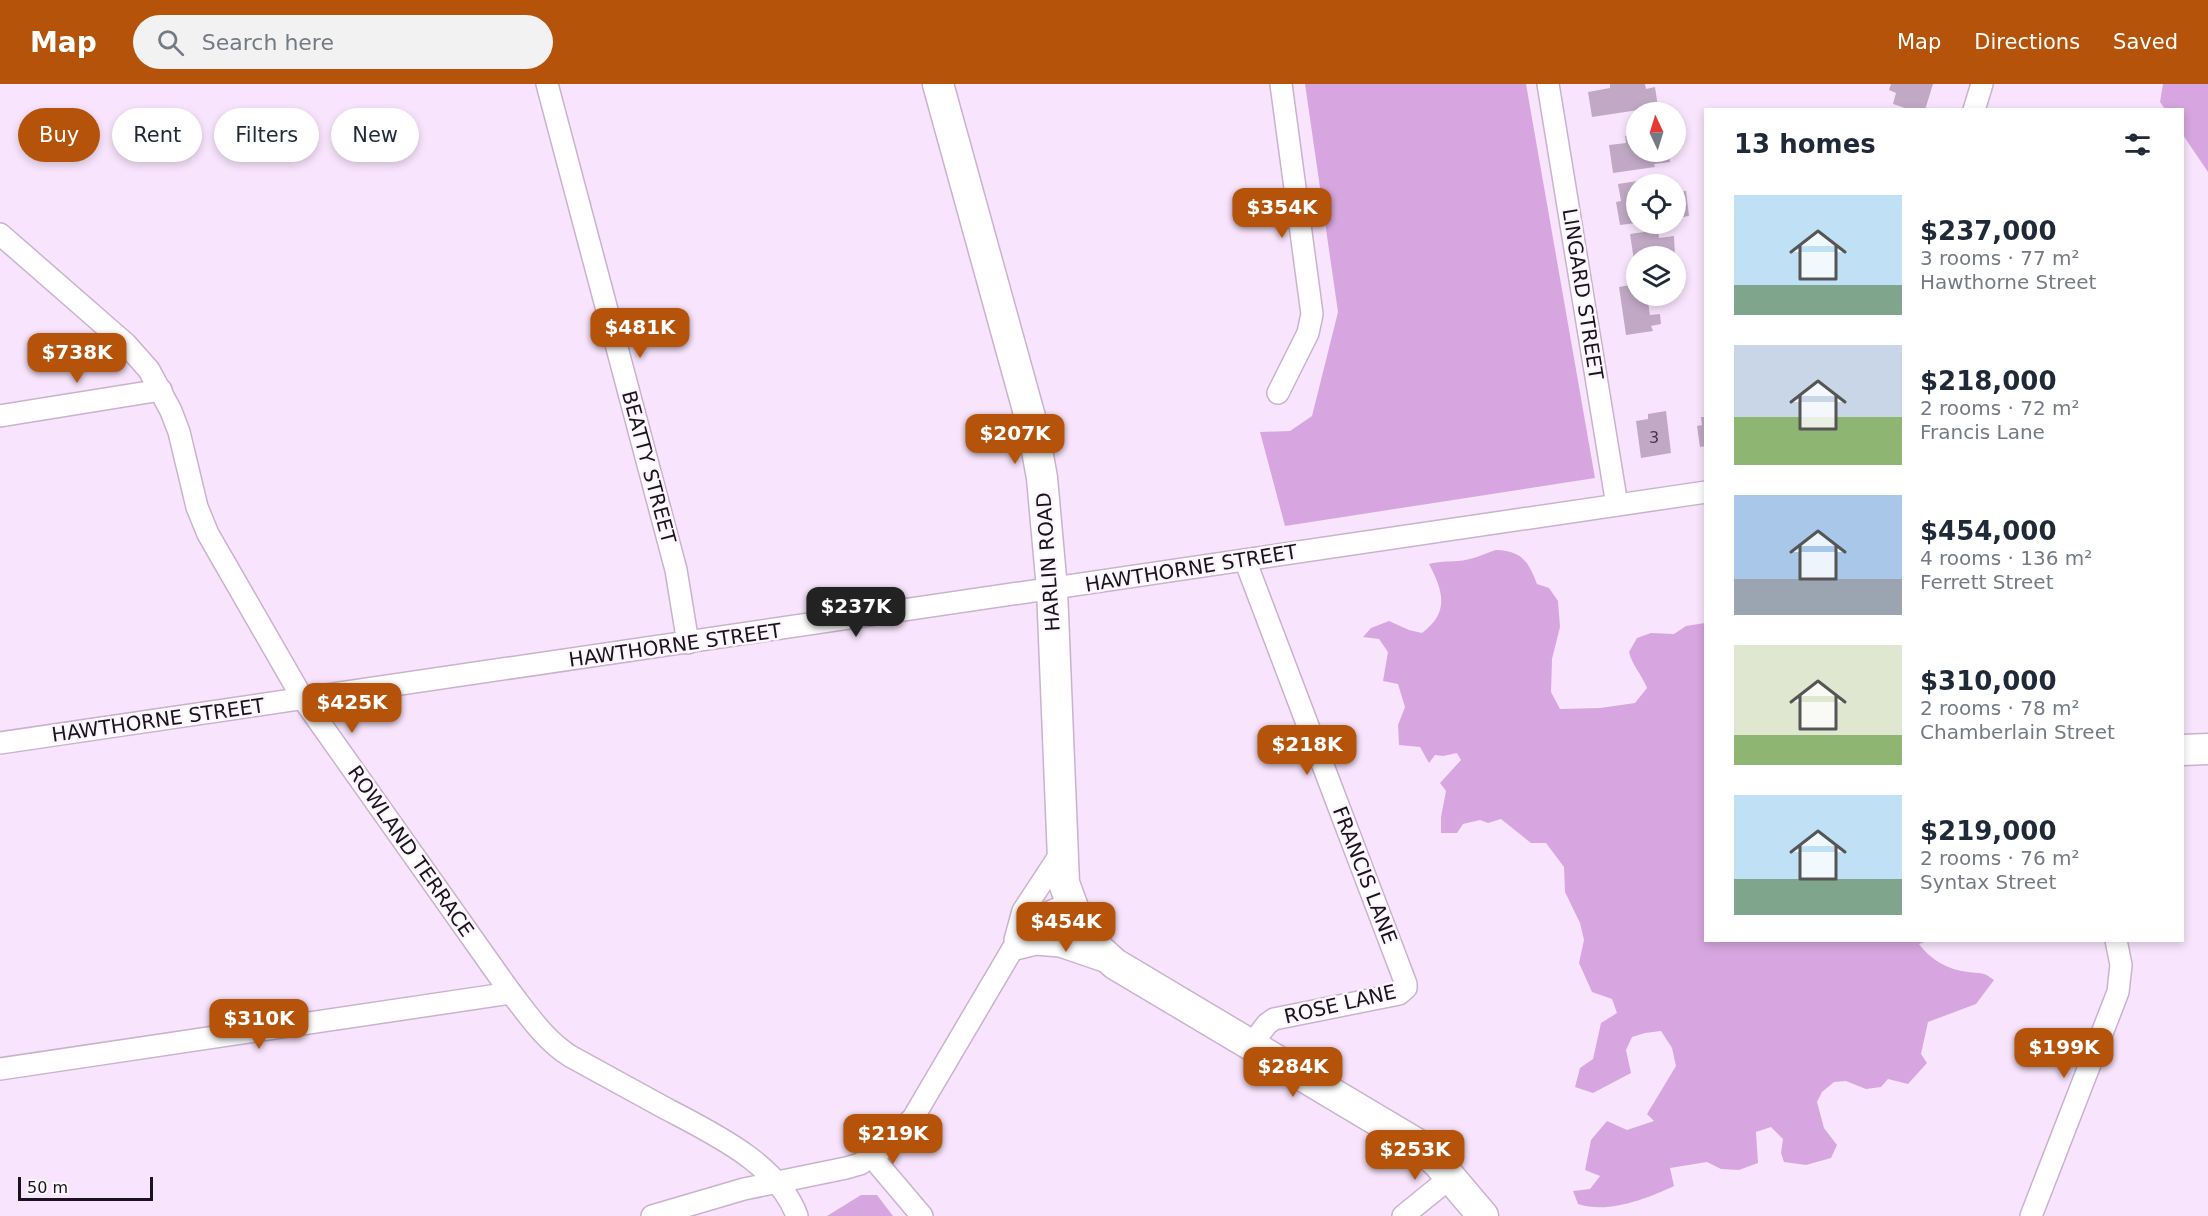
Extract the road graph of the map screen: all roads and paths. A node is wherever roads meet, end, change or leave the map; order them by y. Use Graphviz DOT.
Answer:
graph roads {
  1 [pos="547,84"];
  2 [pos="938,84"];
  3 [pos="1281,84"];
  4 [pos="1548,84"];
  5 [pos="1982,84"];
  6 [pos="1975,108"];
  7 [pos="0,234"];
  8 [pos="161,390"];
  9 [pos="1278,393"];
  10 [pos="0,416"];
  11 [pos="1704,492"];
  12 [pos="1617,505"];
  13 [pos="1245,560"];
  14 [pos="1052,590"];
  15 [pos="688,643"];
  16 [pos="303,699"];
  17 [pos="0,743"];
  18 [pos="2208,749"];
  19 [pos="2184,750"];
  20 [pos="1063,850"];
  21 [pos="1071,904"];
  22 [pos="2115,942"];
  23 [pos="1012,950"];
  24 [pos="1115,964"];
  25 [pos="1406,988"];
  26 [pos="511,993"];
  27 [pos="1251,1045"];
  28 [pos="0,1070"];
  29 [pos="872,1156"];
  30 [pos="1451,1177"];
  31 [pos="777,1182"];
  32 [pos="652,1216"];
  33 [pos="797,1216"];
  34 [pos="922,1216"];
  35 [pos="1403,1216"];
  36 [pos="1483,1216"];
  37 [pos="2031,1216"];
  1 -- 15 [label="street, BEATTY STREET"];
  2 -- 14 [label="main road, HARLIN ROAD"];
  3 -- 9 [label="street"];
  4 -- 12 [label="street, LINGARD STREET"];
  5 -- 6 [label="street"];
  7 -- 8 [label="street, ROWLAND TERRACE"];
  8 -- 10 [label="street"];
  8 -- 16 [label="street, ROWLAND TERRACE"];
  11 -- 12 [label="street, HAWTHORNE STREET"];
  12 -- 13 [label="street, HAWTHORNE STREET"];
  13 -- 14 [label="street, HAWTHORNE STREET"];
  13 -- 25 [label="street, FRANCIS LANE"];
  14 -- 15 [label="street, HAWTHORNE STREET"];
  14 -- 20 [label="main road, HARLIN ROAD"];
  15 -- 16 [label="street, HAWTHORNE STREET"];
  16 -- 17 [label="street, HAWTHORNE STREET"];
  16 -- 26 [label="street, ROWLAND TERRACE"];
  18 -- 19 [label="main road"];
  20 -- 21 [label="main road, HARLIN ROAD"];
  20 -- 23 [label="street"];
  21 -- 23 [label="street"];
  21 -- 24 [label="main road, HARLIN ROAD"];
  22 -- 37 [label="street"];
  23 -- 24 [label="street"];
  23 -- 29 [label="street"];
  24 -- 27 [label="main road, HARLIN ROAD"];
  25 -- 27 [label="street, ROSE LANE"];
  26 -- 28 [label="street"];
  26 -- 31 [label="street, ROWLAND TERRACE"];
  27 -- 30 [label="main road, HARLIN ROAD"];
  29 -- 31 [label="street"];
  29 -- 34 [label="street"];
  30 -- 35 [label="street"];
  30 -- 36 [label="main road, HARLIN ROAD"];
  31 -- 32 [label="street"];
  31 -- 33 [label="street, ROWLAND TERRACE"];
}
